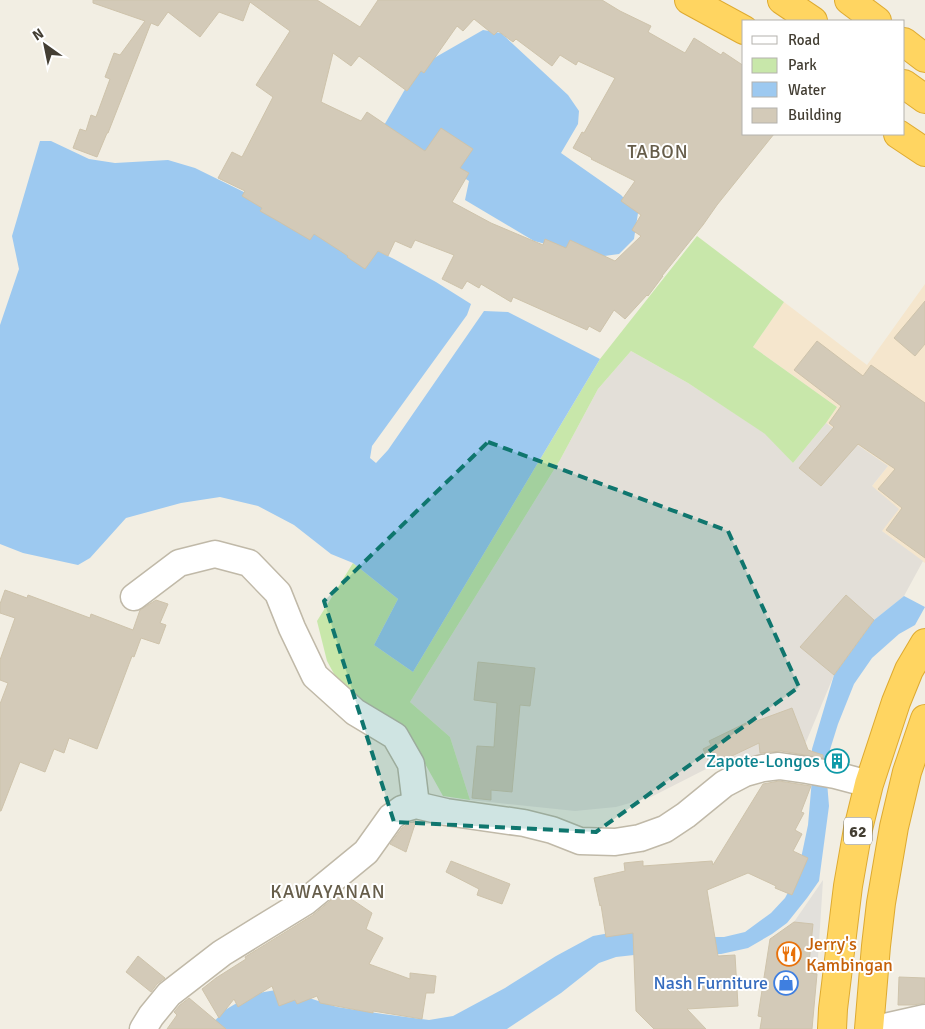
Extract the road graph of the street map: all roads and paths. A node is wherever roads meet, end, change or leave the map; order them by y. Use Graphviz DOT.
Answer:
graph roads {
  1 [pos="689,0"];
  2 [pos="717,0"];
  3 [pos="782,0"];
  4 [pos="849,0"];
  5 [pos="812,20"];
  6 [pos="876,20"];
  7 [pos="742,28"];
  8 [pos="742,29"];
  9 [pos="905,43"];
  10 [pos="925,58"];
  11 [pos="905,85"];
  12 [pos="925,99"];
  13 [pos="900,135"];
  14 [pos="925,152"];
  15 [pos="134,597"];
  16 [pos="925,643"];
  17 [pos="925,720"];
  18 [pos="869,784"];
  19 [pos="416,805"];
  20 [pos="925,1018"];
  21 [pos="143,1029"];
  22 [pos="832,1029"];
  23 [pos="869,1029"];
  24 [pos="876,1029"];
  1 -- 8 [label="highway"];
  2 -- 7 [label="highway"];
  3 -- 5 [label="highway"];
  4 -- 6 [label="highway"];
  9 -- 10 [label="highway"];
  11 -- 12 [label="highway"];
  13 -- 14 [label="highway"];
  15 -- 19 [label="street"];
  16 -- 18 [label="highway, 62"];
  17 -- 23 [label="highway, 62"];
  18 -- 19 [label="street"];
  18 -- 22 [label="highway, 62"];
  19 -- 21 [label="street"];
  20 -- 24 [label="street"];
}
